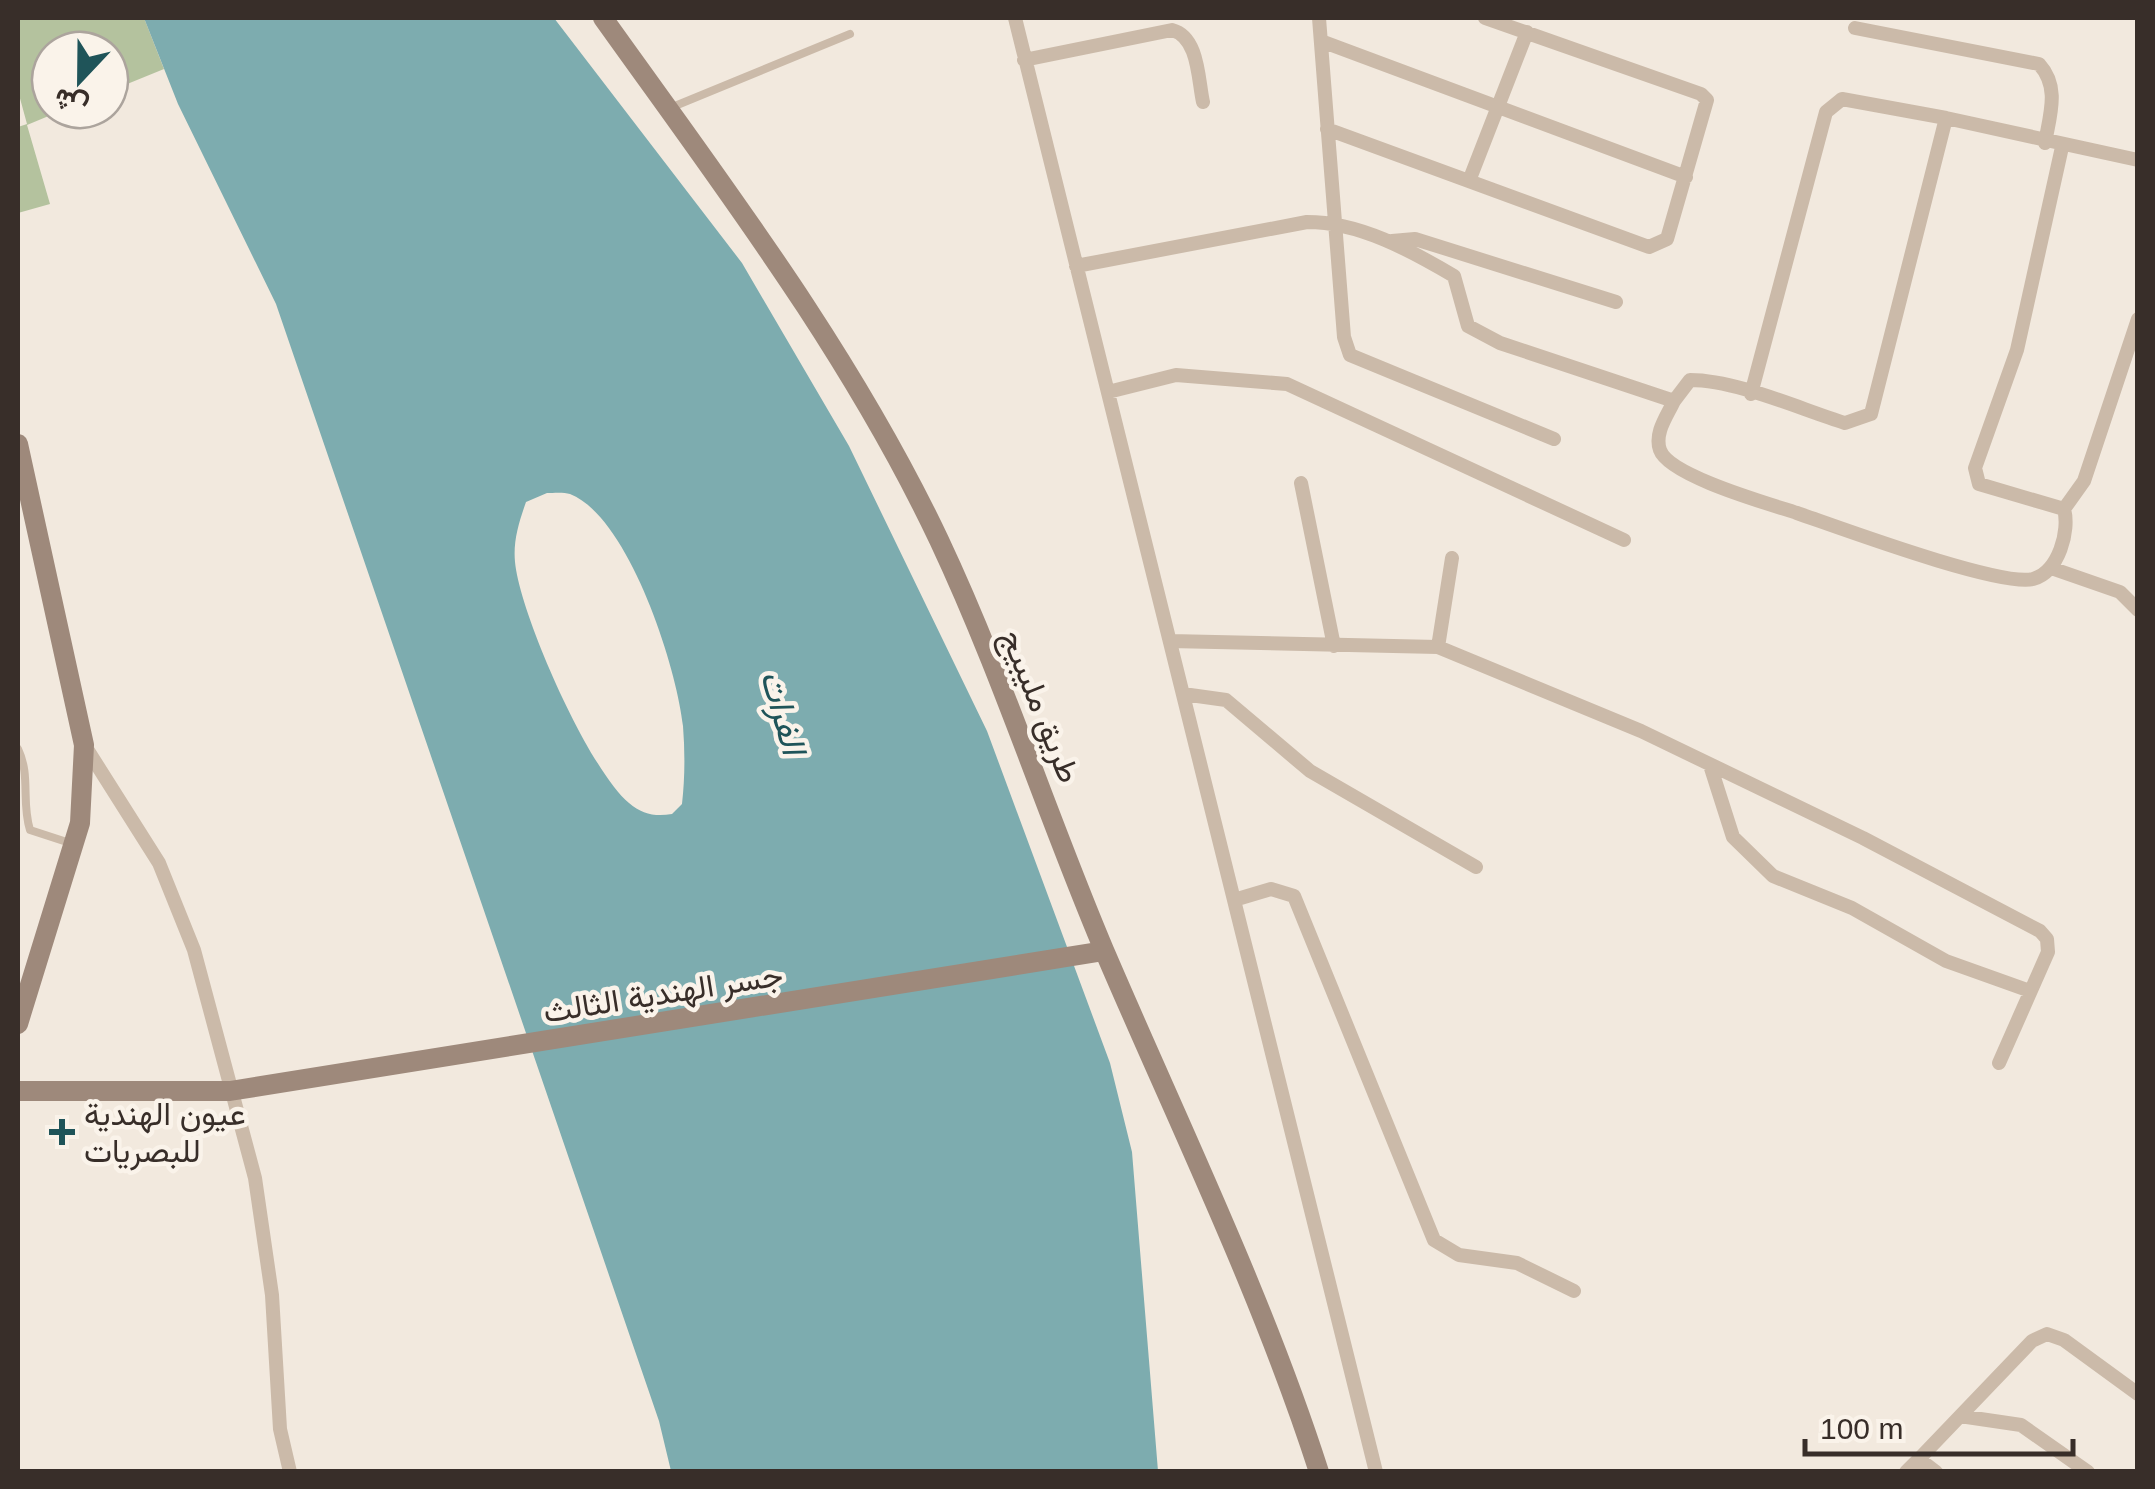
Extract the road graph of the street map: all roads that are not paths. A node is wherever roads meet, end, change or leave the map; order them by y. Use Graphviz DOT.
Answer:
graph roads {
  1 [pos="603,18"];
  2 [pos="1015,18"];
  3 [pos="1319,18"];
  4 [pos="1485,18"];
  5 [pos="1855,28"];
  6 [pos="1527,32"];
  7 [pos="850,34"];
  8 [pos="1321,42"];
  9 [pos="1024,60"];
  10 [pos="1203,102"];
  11 [pos="670,108"];
  12 [pos="1497,109"];
  13 [pos="1946,118"];
  14 [pos="1327,130"];
  15 [pos="2045,143"];
  16 [pos="2062,147"];
  17 [pos="2138,160"];
  18 [pos="1686,177"];
  19 [pos="1469,181"];
  20 [pos="1334,222"];
  21 [pos="1386,242"];
  22 [pos="1076,266"];
  23 [pos="1616,302"];
  24 [pos="2138,319"];
  25 [pos="1108,392"];
  26 [pos="1751,394"];
  27 [pos="1674,401"];
  28 [pos="1554,439"];
  29 [pos="18,444"];
  30 [pos="1302,483"];
  31 [pos="2064,509"];
  32 [pos="1624,540"];
  33 [pos="1452,558"];
  34 [pos="2051,568"];
  35 [pos="2138,610"];
  36 [pos="1170,641"];
  37 [pos="1334,646"];
  38 [pos="1438,647"];
  39 [pos="1183,694"];
  40 [pos="84,745"];
  41 [pos="18,749"];
  42 [pos="1710,766"];
  43 [pos="30,830"];
  44 [pos="18,832"];
  45 [pos="74,844"];
  46 [pos="1476,867"];
  47 [pos="1234,900"];
  48 [pos="1104,950"];
  49 [pos="2030,991"];
  50 [pos="18,1024"];
  51 [pos="1999,1064"];
  52 [pos="18,1091"];
  53 [pos="230,1092"];
  54 [pos="1574,1291"];
  55 [pos="2138,1394"];
  56 [pos="1960,1416"];
  57 [pos="1919,1459"];
  58 [pos="290,1472"];
  59 [pos="1319,1472"];
  60 [pos="1376,1472"];
  61 [pos="1906,1472"];
  62 [pos="1936,1472"];
  63 [pos="2088,1472"];
  1 -- 11 [label="street, طريق مليبيج"];
  2 -- 9 [label="street"];
  3 -- 8 [label="street"];
  4 -- 6 [label="street"];
  5 -- 15 [label="street"];
  6 -- 12 [label="street"];
  6 -- 18 [label="street"];
  7 -- 11 [label="lane"];
  8 -- 12 [label="street"];
  8 -- 14 [label="street"];
  9 -- 10 [label="street"];
  9 -- 22 [label="street"];
  11 -- 48 [label="street, طريق مليبيج"];
  12 -- 18 [label="street"];
  12 -- 19 [label="street"];
  13 -- 15 [label="street"];
  13 -- 26 [label="street"];
  13 -- 26 [label="street"];
  14 -- 19 [label="street"];
  14 -- 20 [label="street"];
  15 -- 16 [label="street"];
  16 -- 17 [label="street"];
  16 -- 31 [label="street"];
  18 -- 19 [label="street"];
  20 -- 21 [label="street"];
  20 -- 22 [label="street"];
  20 -- 28 [label="street"];
  21 -- 23 [label="street"];
  21 -- 27 [label="street"];
  22 -- 25 [label="street"];
  24 -- 31 [label="street"];
  25 -- 32 [label="street"];
  25 -- 36 [label="street"];
  26 -- 27 [label="street"];
  27 -- 34 [label="street"];
  29 -- 40 [label="street"];
  30 -- 37 [label="street"];
  31 -- 34 [label="street"];
  33 -- 38 [label="street"];
  34 -- 35 [label="street"];
  36 -- 37 [label="street"];
  36 -- 39 [label="street"];
  37 -- 38 [label="street"];
  38 -- 42 [label="street"];
  39 -- 46 [label="street"];
  39 -- 47 [label="street"];
  40 -- 45 [label="street"];
  40 -- 53 [label="street"];
  41 -- 43 [label="lane"];
  42 -- 49 [label="street"];
  42 -- 49 [label="street"];
  43 -- 44 [label="lane"];
  43 -- 45 [label="lane"];
  45 -- 50 [label="street"];
  47 -- 54 [label="street"];
  47 -- 60 [label="street"];
  48 -- 53 [label="street, جسر الهندية الثالث"];
  48 -- 59 [label="street, طريق مليبيج"];
  49 -- 51 [label="street"];
  52 -- 53 [label="street, جسر الهندية الثالث"];
  53 -- 58 [label="street"];
  55 -- 56 [label="street"];
  56 -- 57 [label="street"];
  56 -- 63 [label="street"];
  57 -- 61 [label="street"];
  57 -- 62 [label="street"];
}
